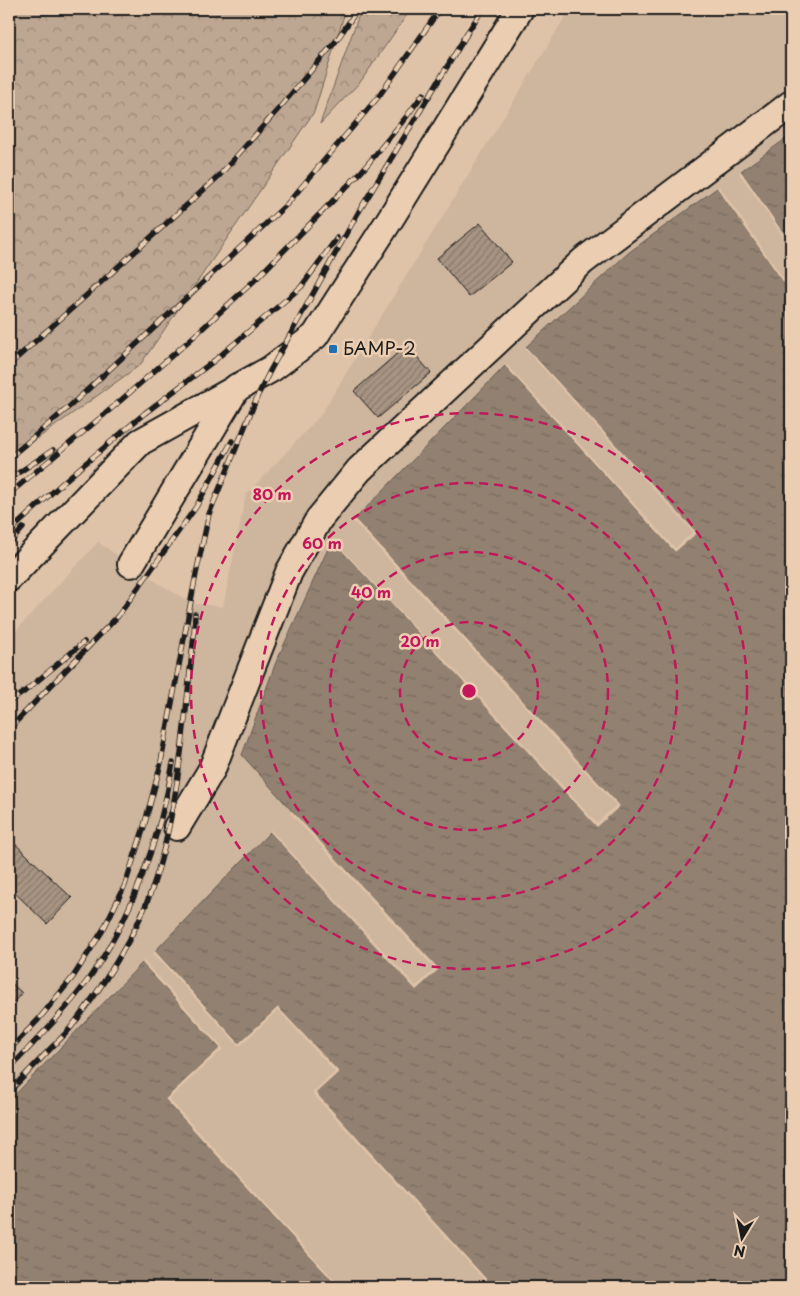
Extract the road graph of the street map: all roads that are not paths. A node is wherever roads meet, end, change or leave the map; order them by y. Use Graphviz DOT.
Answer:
graph roads {
  1 [pos="520,9"];
  2 [pos="791,104"];
  3 [pos="237,386"];
  4 [pos="131,564"];
  5 [pos="9,578"];
  6 [pos="177,827"];
  1 -- 3 [label="street"];
  2 -- 6 [label="street"];
  3 -- 4 [label="street"];
  3 -- 5 [label="street"];
}
